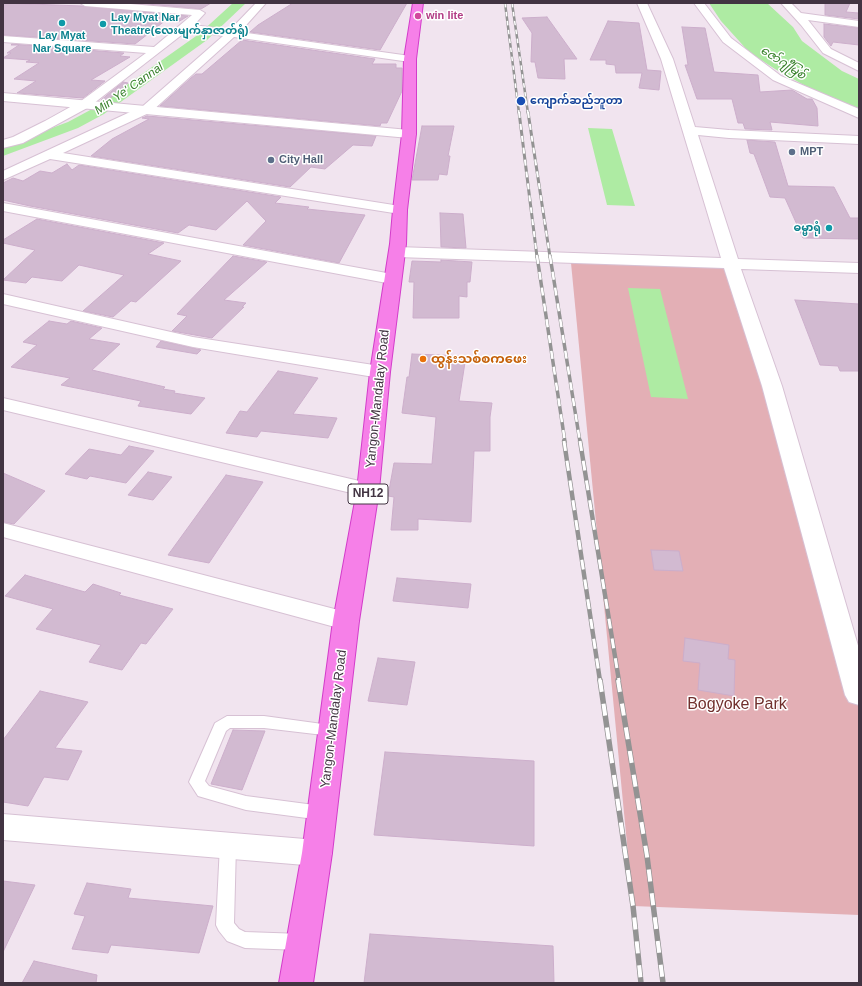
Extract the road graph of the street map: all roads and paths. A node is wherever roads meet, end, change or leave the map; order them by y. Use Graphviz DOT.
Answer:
graph roads {
  1 [pos="85,3"];
  2 [pos="261,3"];
  3 [pos="418,3"];
  4 [pos="642,3"];
  5 [pos="699,3"];
  6 [pos="786,3"];
  7 [pos="111,4"];
  8 [pos="799,16"];
  9 [pos="859,24"];
  10 [pos="186,27"];
  11 [pos="228,32"];
  12 [pos="3,39"];
  13 [pos="156,51"];
  14 [pos="410,59"];
  15 [pos="859,68"];
  16 [pos="3,97"];
  17 [pos="85,104"];
  18 [pos="147,109"];
  19 [pos="859,114"];
  20 [pos="690,130"];
  21 [pos="409,134"];
  22 [pos="859,140"];
  23 [pos="3,144"];
  24 [pos="49,155"];
  25 [pos="3,176"];
  26 [pos="3,207"];
  27 [pos="400,210"];
  28 [pos="398,248"];
  29 [pos="729,260"];
  30 [pos="859,268"];
  31 [pos="392,279"];
  32 [pos="3,299"];
  33 [pos="380,372"];
  34 [pos="3,404"];
  35 [pos="368,490"];
  36 [pos="3,530"];
  37 [pos="346,621"];
  38 [pos="859,695"];
  39 [pos="332,730"];
  40 [pos="322,813"];
  41 [pos="3,827"];
  42 [pos="228,845"];
  43 [pos="317,853"];
  44 [pos="302,942"];
  45 [pos="296,983"];
  1 -- 7 [label="street"];
  2 -- 11 [label="street"];
  3 -- 14 [label="highway, Yangon-Mandalay Road / NH12"];
  4 -- 20 [label="street"];
  5 -- 19 [label="street"];
  6 -- 8 [label="street"];
  7 -- 10 [label="street"];
  8 -- 9 [label="street"];
  8 -- 15 [label="street"];
  10 -- 11 [label="street"];
  10 -- 13 [label="street"];
  11 -- 14 [label="street"];
  11 -- 18 [label="street"];
  12 -- 13 [label="street"];
  13 -- 17 [label="street"];
  14 -- 21 [label="highway, Yangon-Mandalay Road / NH12"];
  16 -- 17 [label="street"];
  17 -- 18 [label="street"];
  17 -- 23 [label="street"];
  18 -- 21 [label="street"];
  18 -- 24 [label="street"];
  20 -- 22 [label="street"];
  20 -- 29 [label="street"];
  21 -- 27 [label="highway, Yangon-Mandalay Road / NH12"];
  24 -- 25 [label="street"];
  24 -- 27 [label="street"];
  26 -- 31 [label="street"];
  27 -- 28 [label="highway, Yangon-Mandalay Road / NH12"];
  28 -- 29 [label="street"];
  28 -- 31 [label="highway, Yangon-Mandalay Road / NH12"];
  29 -- 30 [label="street"];
  29 -- 38 [label="street"];
  31 -- 33 [label="highway, Yangon-Mandalay Road / NH12"];
  32 -- 33 [label="street"];
  33 -- 35 [label="highway, Yangon-Mandalay Road / NH12"];
  34 -- 35 [label="street"];
  35 -- 37 [label="highway, Yangon-Mandalay Road / NH12"];
  36 -- 37 [label="street"];
  37 -- 39 [label="highway, Yangon-Mandalay Road / NH12"];
  39 -- 40 [label="highway, Yangon-Mandalay Road / NH12"];
  39 -- 40 [label="lane"];
  40 -- 43 [label="highway, Yangon-Mandalay Road / NH12"];
  41 -- 42 [label="street"];
  42 -- 43 [label="street"];
  42 -- 44 [label="lane"];
  43 -- 44 [label="highway, Yangon-Mandalay Road / NH12"];
  44 -- 45 [label="highway, Yangon-Mandalay Road / NH12"];
}
